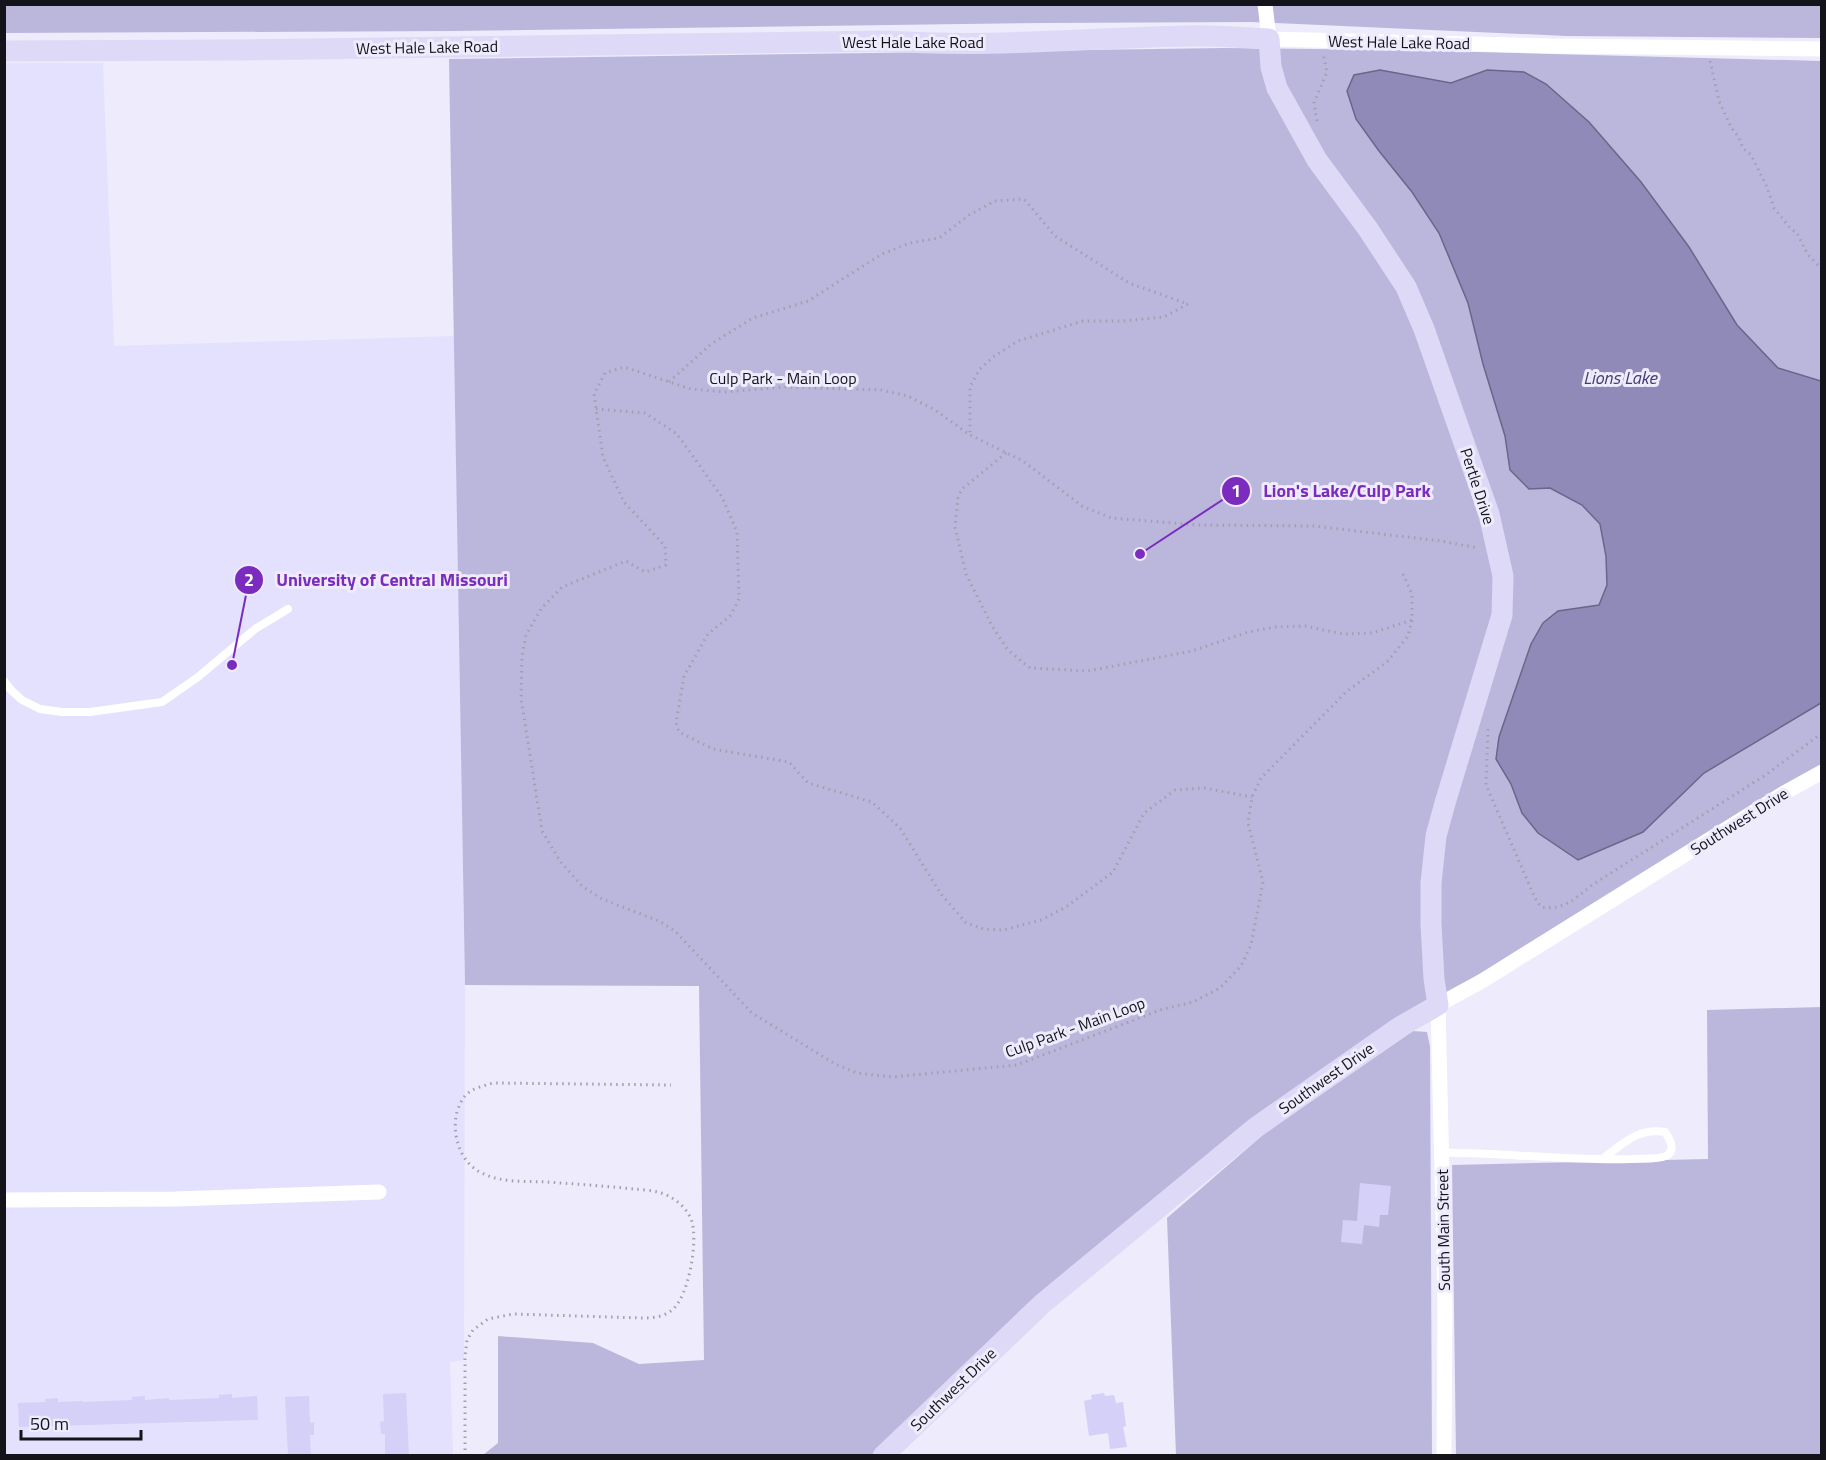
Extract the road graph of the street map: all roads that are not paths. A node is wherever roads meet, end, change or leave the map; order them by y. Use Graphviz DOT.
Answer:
graph roads {
  1 [pos="1266,4"];
  2 [pos="1269,39"];
  3 [pos="1821,49"];
  4 [pos="4,51"];
  5 [pos="288,609"];
  6 [pos="4,681"];
  7 [pos="1821,772"];
  8 [pos="1438,1005"];
  9 [pos="1442,1153"];
  10 [pos="1602,1159"];
  11 [pos="379,1192"];
  12 [pos="4,1200"];
  13 [pos="883,1455"];
  14 [pos="1444,1455"];
  1 -- 2 [label="street, Pertle Drive"];
  2 -- 3 [label="street, West Hale Lake Road"];
  2 -- 4 [label="street, West Hale Lake Road"];
  2 -- 8 [label="street, Pertle Drive"];
  5 -- 6 [label="lane"];
  7 -- 8 [label="street, Southwest Drive"];
  8 -- 9 [label="street, South Main Street"];
  8 -- 13 [label="street, Southwest Drive"];
  9 -- 10 [label="lane"];
  9 -- 14 [label="street, South Main Street"];
  10 -- 10 [label="lane"];
  11 -- 12 [label="street"];
}
